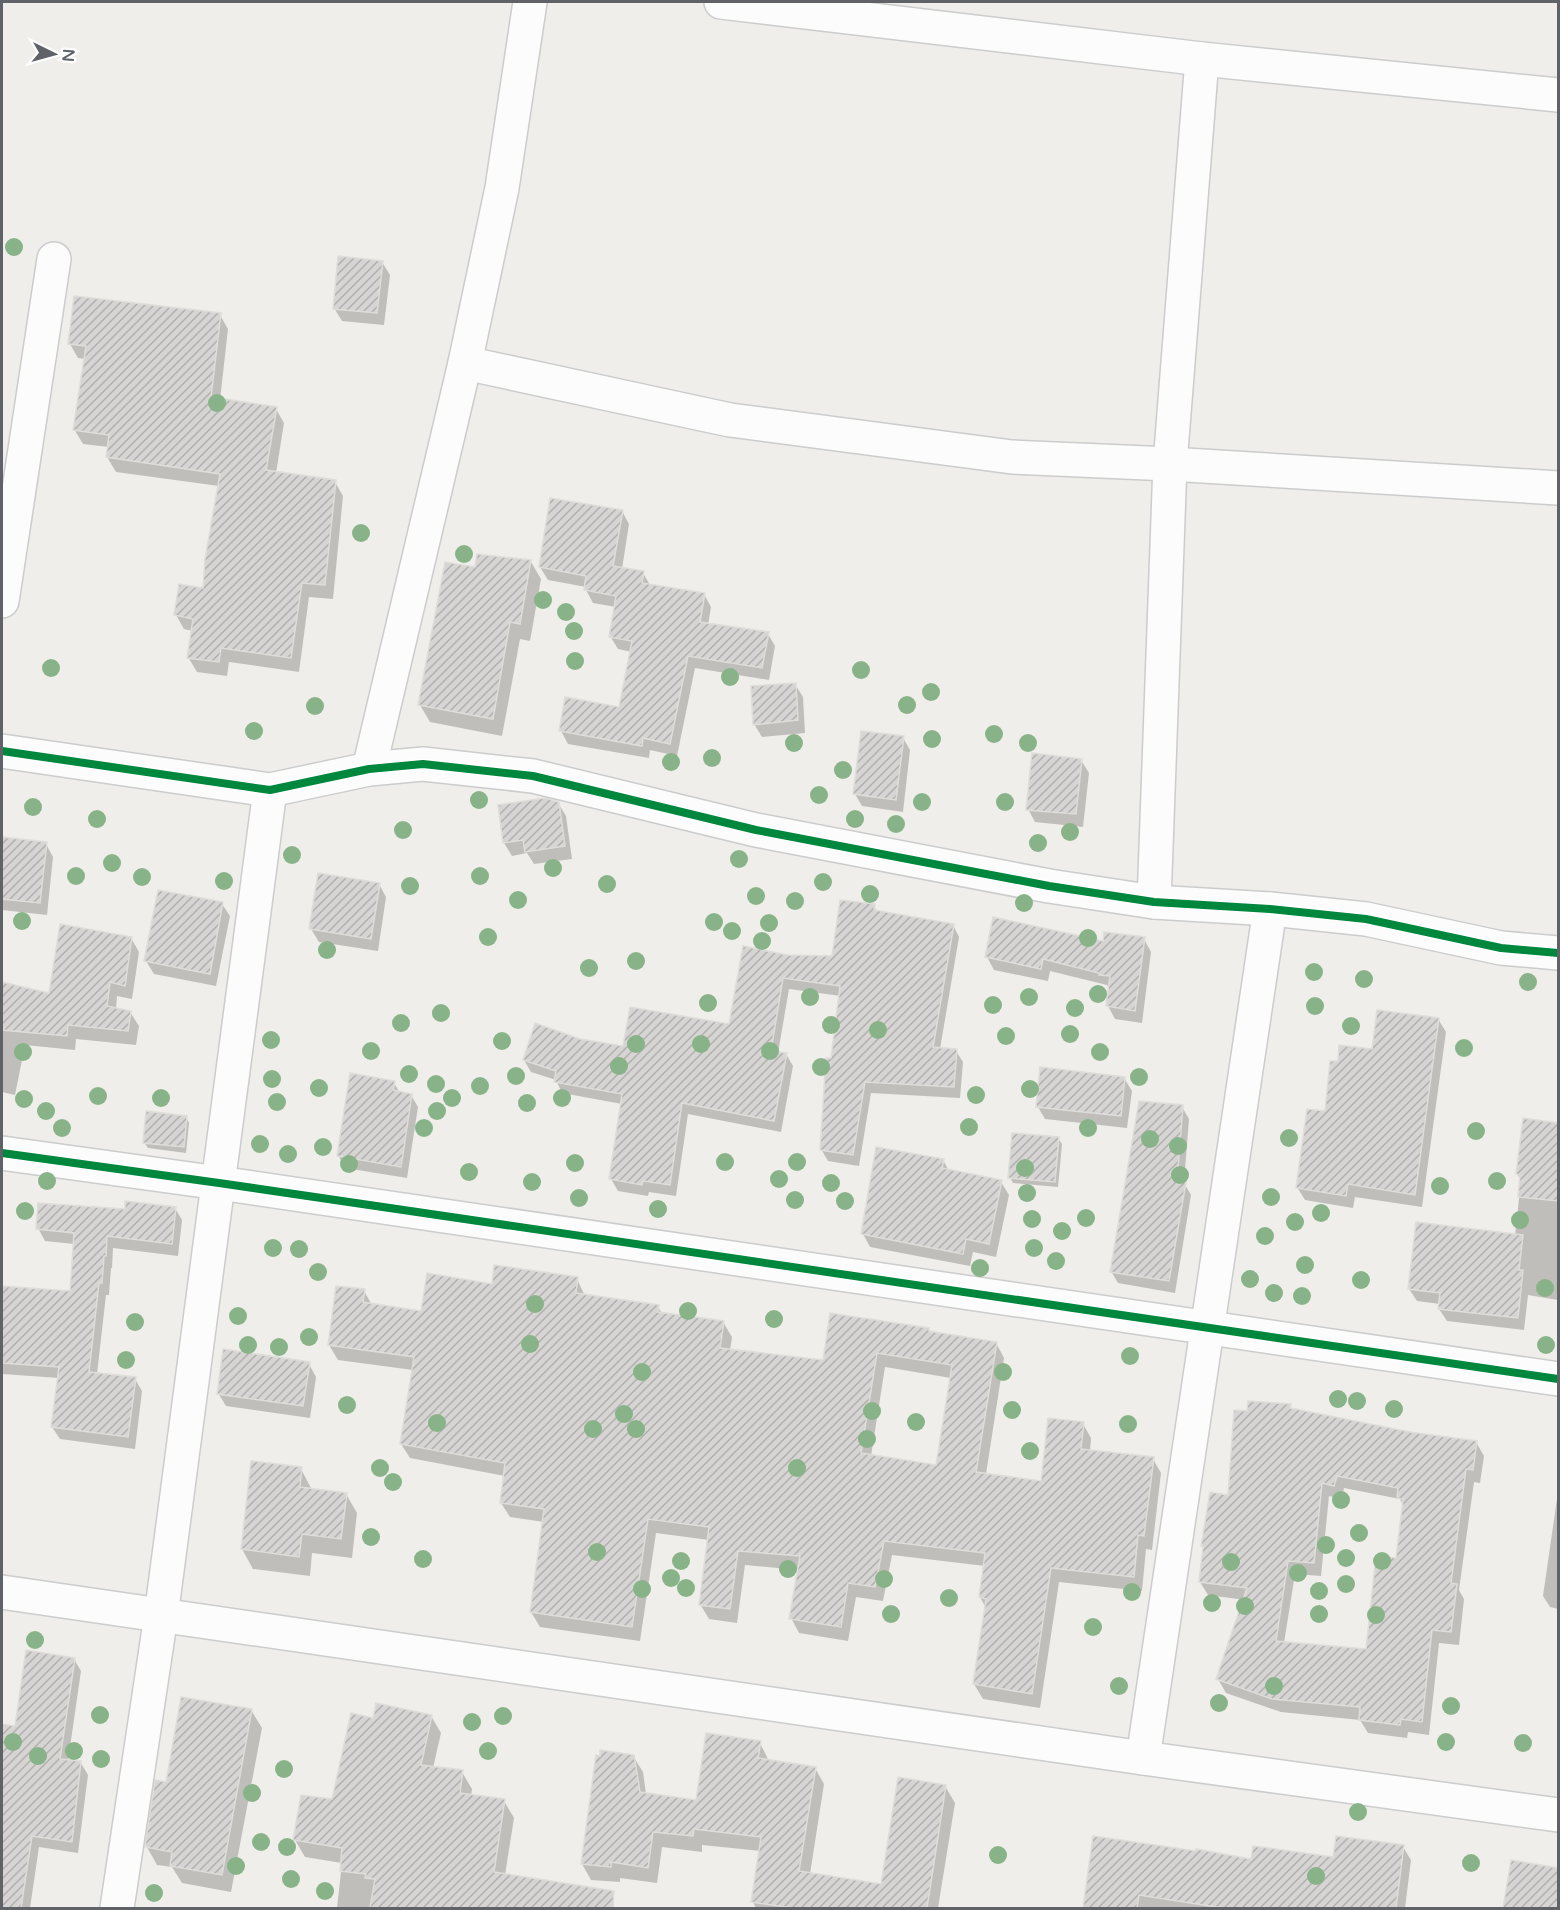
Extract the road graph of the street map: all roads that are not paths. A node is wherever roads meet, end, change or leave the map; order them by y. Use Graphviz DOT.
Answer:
graph roads {
  1 [pos="530,2"];
  2 [pos="722,2"];
  3 [pos="1202,59"];
  4 [pos="1558,95"];
  5 [pos="54,260"];
  6 [pos="465,363"];
  7 [pos="1170,464"];
  8 [pos="1558,488"];
  9 [pos="2,601"];
  10 [pos="2,751"];
  11 [pos="369,769"];
  12 [pos="270,790"];
  13 [pos="1154,902"];
  14 [pos="1270,909"];
  15 [pos="1558,953"];
  16 [pos="2,1153"];
  17 [pos="219,1183"];
  18 [pos="1206,1329"];
  19 [pos="1558,1379"];
  20 [pos="2,1592"];
  21 [pos="161,1616"];
  22 [pos="1143,1758"];
  23 [pos="1558,1815"];
  24 [pos="117,1908"];
  1 -- 6 [label="street"];
  2 -- 3 [label="street"];
  3 -- 4 [label="street"];
  3 -- 7 [label="street"];
  5 -- 9 [label="street"];
  6 -- 7 [label="street"];
  6 -- 11 [label="street"];
  7 -- 8 [label="street"];
  7 -- 13 [label="street"];
  10 -- 12 [label="street"];
  11 -- 12 [label="street"];
  11 -- 13 [label="street"];
  12 -- 17 [label="street"];
  13 -- 14 [label="street"];
  14 -- 15 [label="street"];
  14 -- 18 [label="street"];
  16 -- 17 [label="street"];
  17 -- 18 [label="street"];
  17 -- 21 [label="street"];
  18 -- 19 [label="street"];
  18 -- 22 [label="street"];
  20 -- 21 [label="street"];
  21 -- 22 [label="street"];
  21 -- 24 [label="street"];
  22 -- 23 [label="street"];
}
